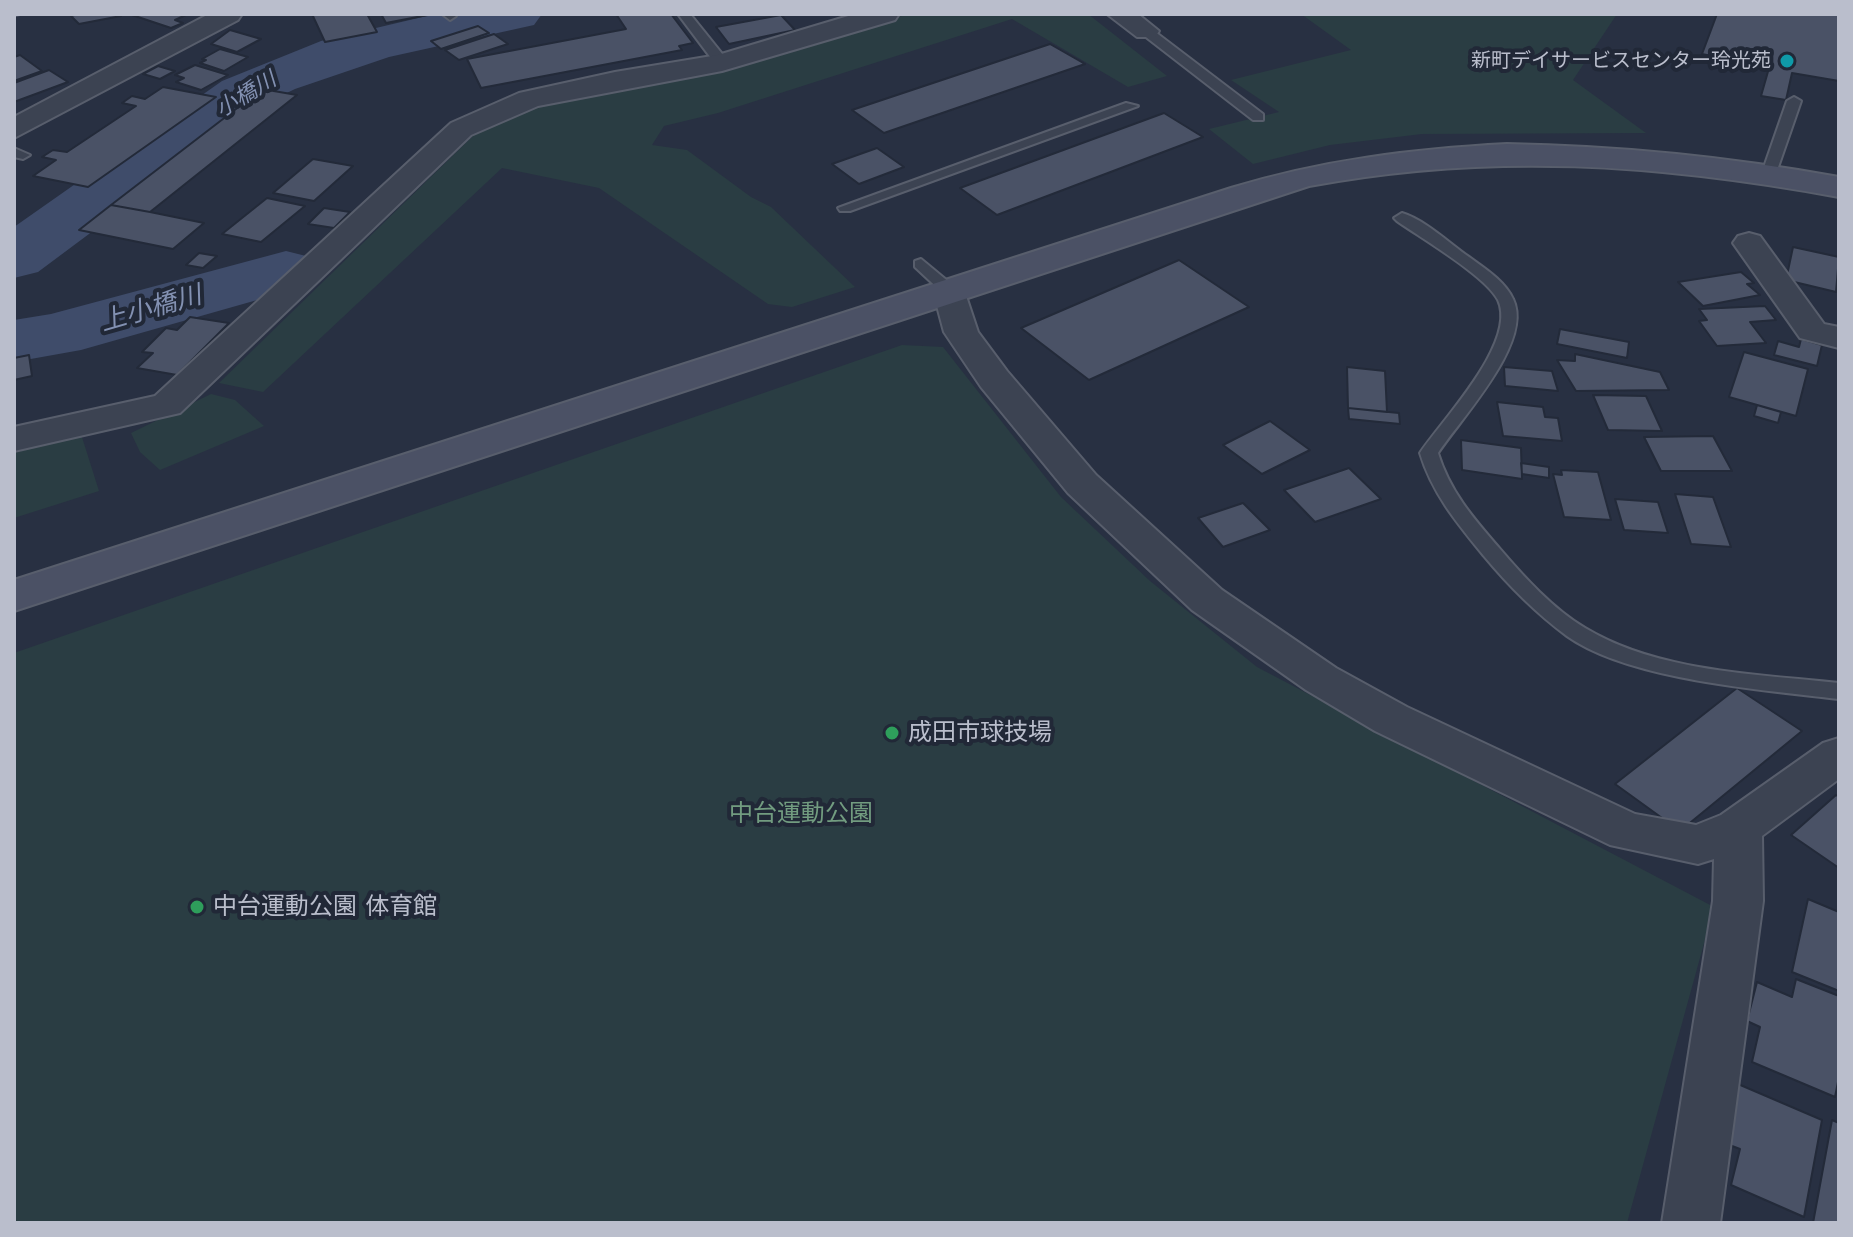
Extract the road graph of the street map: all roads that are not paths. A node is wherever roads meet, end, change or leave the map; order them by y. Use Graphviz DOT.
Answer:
graph roads {
  1 [pos="229,14"];
  2 [pos="684,14"];
  3 [pos="886,14"];
  4 [pos="1120,14"];
  5 [pos="816,22"];
  6 [pos="1146,31"];
  7 [pos="722,63"];
  8 [pos="1794,101"];
  9 [pos="1131,106"];
  10 [pos="1258,117"];
  11 [pos="17,145"];
  12 [pos="1769,173"];
  13 [pos="1839,187"];
  14 [pos="845,208"];
  15 [pos="1402,218"];
  16 [pos="1749,243"];
  17 [pos="936,277"];
  18 [pos="1839,338"];
  19 [pos="14,439"];
  20 [pos="14,596"];
  21 [pos="1839,691"];
  22 [pos="1839,755"];
  23 [pos="1738,828"];
  24 [pos="1691,1223"];
  1 -- 11 [label="street"];
  2 -- 7 [label="lane"];
  3 -- 5 [label="street"];
  4 -- 6 [label="street"];
  5 -- 7 [label="street"];
  6 -- 10 [label="lane"];
  7 -- 19 [label="street"];
  8 -- 12 [label="lane"];
  9 -- 14 [label="lane"];
  12 -- 13 [label="street"];
  12 -- 17 [label="street"];
  15 -- 21 [label="lane"];
  16 -- 18 [label="street"];
  17 -- 20 [label="street"];
  17 -- 23 [label="street"];
  22 -- 23 [label="street"];
  23 -- 24 [label="street"];
}
